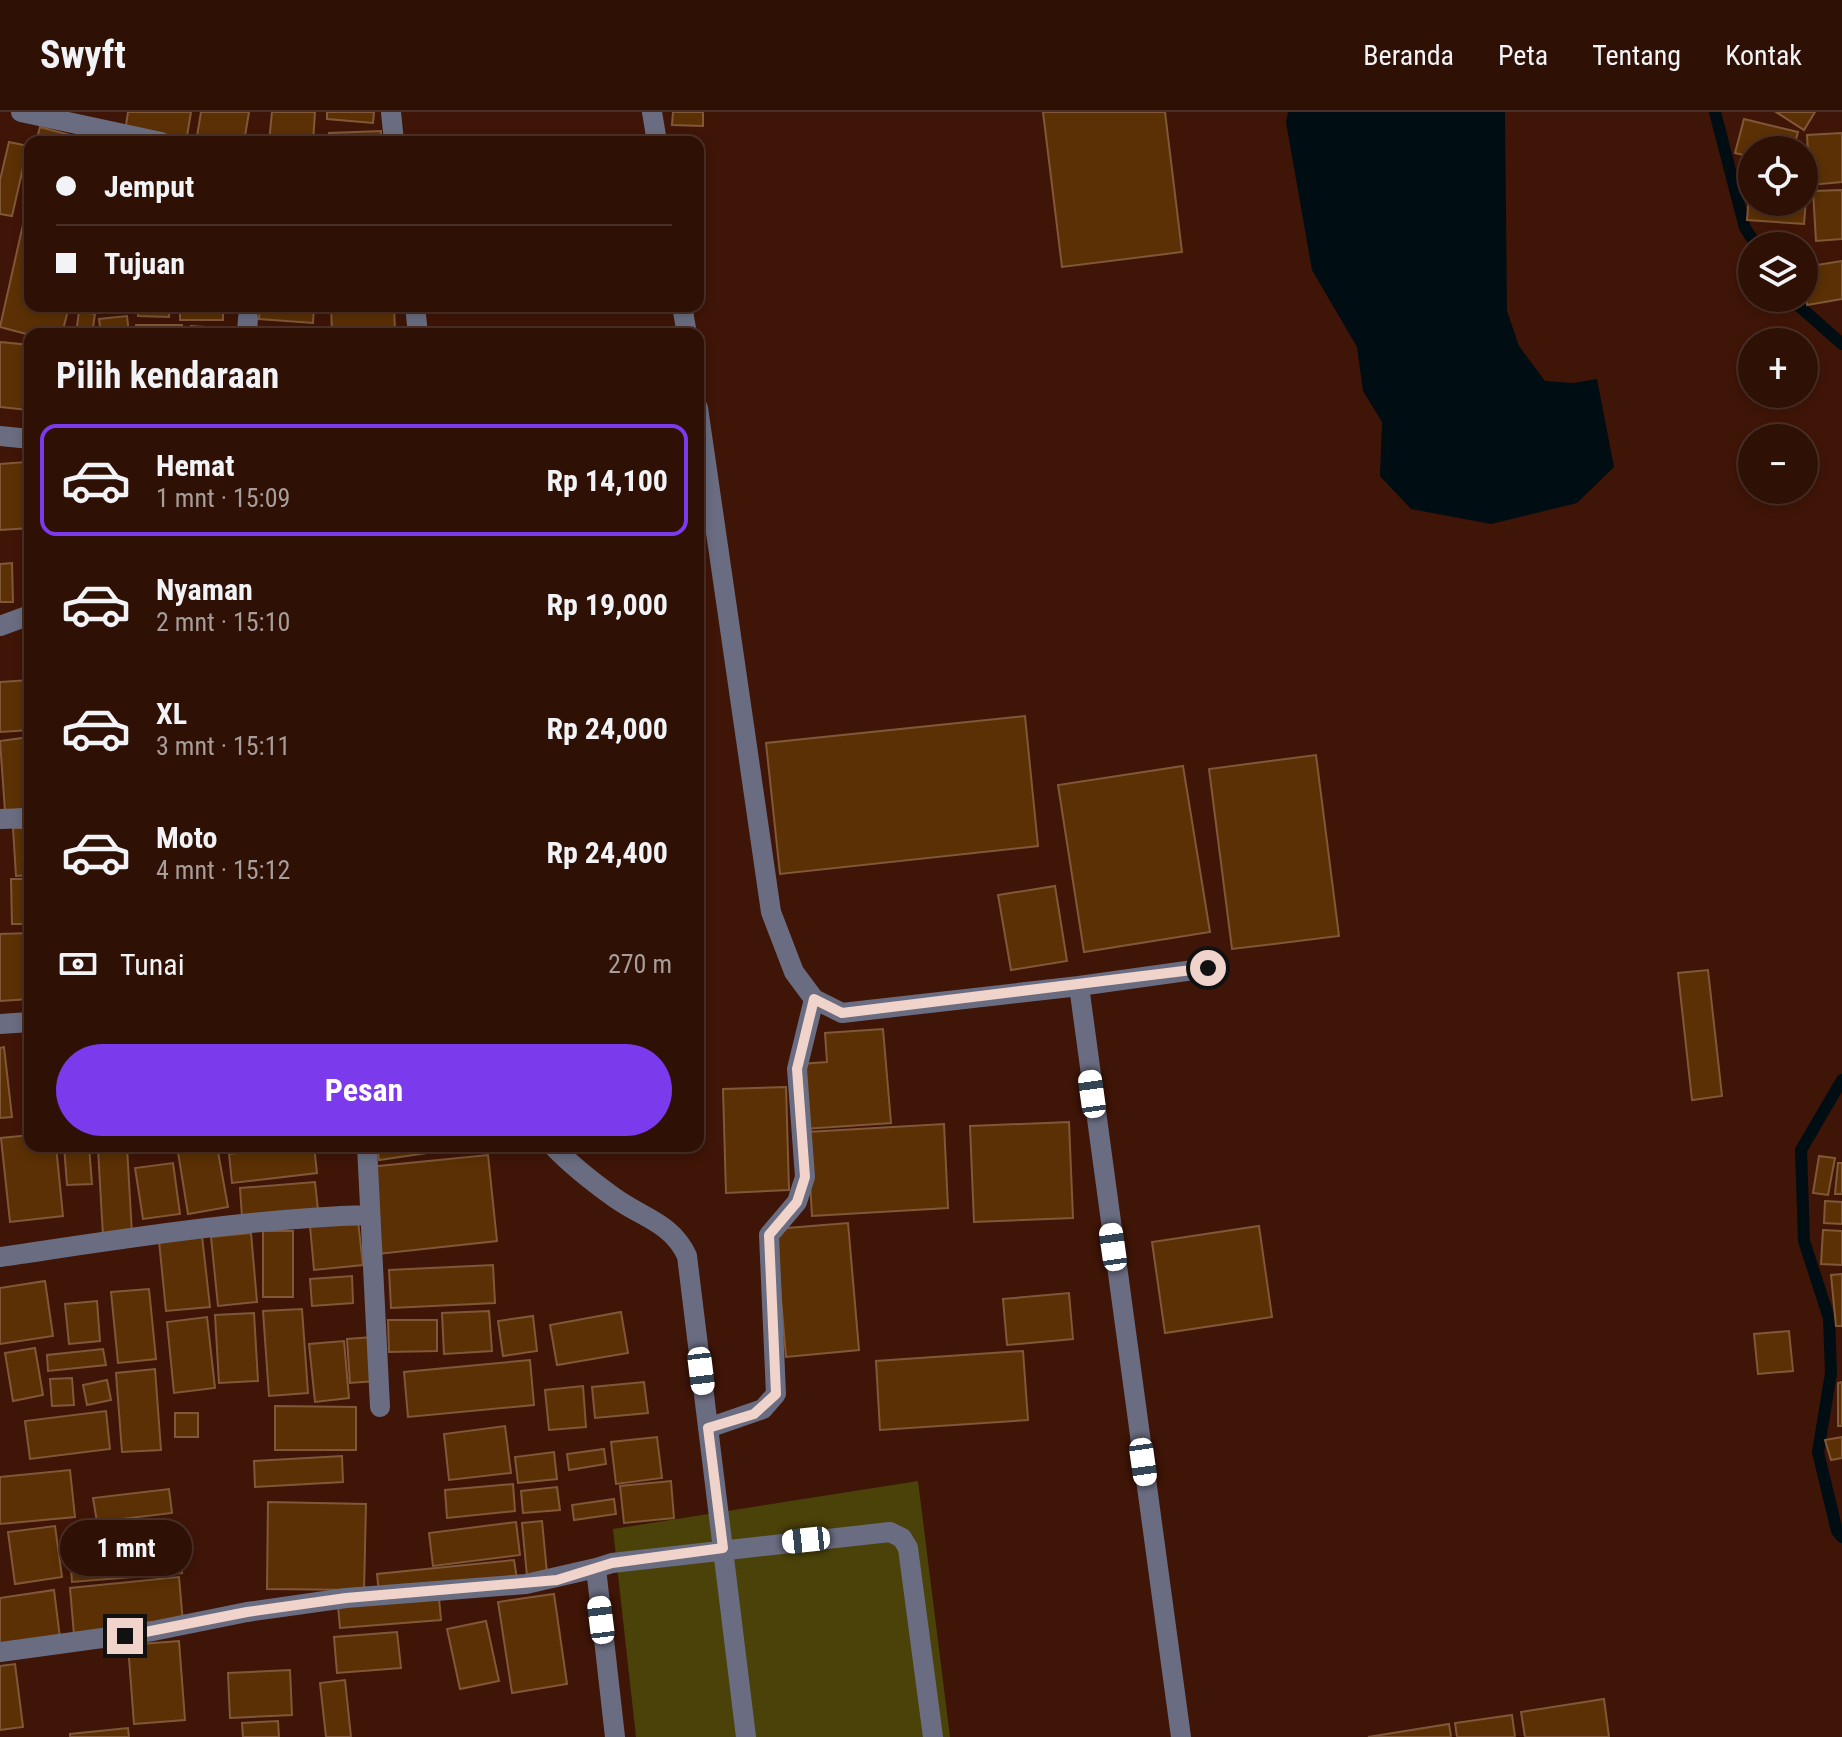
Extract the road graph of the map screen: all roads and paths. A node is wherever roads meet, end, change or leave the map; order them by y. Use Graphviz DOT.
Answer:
graph roads {
  1 [pos="391,112"];
  2 [pos="652,112"];
  3 [pos="28,113"];
  4 [pos="133,136"];
  5 [pos="393,136"];
  6 [pos="656,136"];
  7 [pos="0,436"];
  8 [pos="24,438"];
  9 [pos="704,449"];
  10 [pos="24,617"];
  11 [pos="0,626"];
  12 [pos="24,818"];
  13 [pos="0,819"];
  14 [pos="1208,968"];
  15 [pos="1079,986"];
  16 [pos="814,999"];
  17 [pos="24,1022"];
  18 [pos="0,1024"];
  19 [pos="367,1152"];
  20 [pos="560,1152"];
  21 [pos="368,1215"];
  22 [pos="0,1257"];
  23 [pos="380,1407"];
  24 [pos="708,1428"];
  25 [pos="723,1548"];
  26 [pos="596,1568"];
  27 [pos="0,1652"];
  28 [pos="615,1737"];
  29 [pos="746,1737"];
  30 [pos="933,1737"];
  31 [pos="1181,1737"];
  1 -- 5 [label="street"];
  2 -- 6 [label="street"];
  3 -- 4 [label="street"];
  7 -- 8 [label="street"];
  9 -- 16 [label="street"];
  10 -- 11 [label="street"];
  12 -- 13 [label="street"];
  14 -- 15 [label="street"];
  15 -- 16 [label="street"];
  15 -- 31 [label="street"];
  16 -- 24 [label="street"];
  17 -- 18 [label="street"];
  19 -- 21 [label="street"];
  20 -- 24 [label="street"];
  21 -- 22 [label="street"];
  21 -- 23 [label="street"];
  24 -- 25 [label="street"];
  25 -- 26 [label="street"];
  25 -- 29 [label="street"];
  25 -- 30 [label="street"];
  26 -- 27 [label="street"];
  26 -- 28 [label="street"];
}
